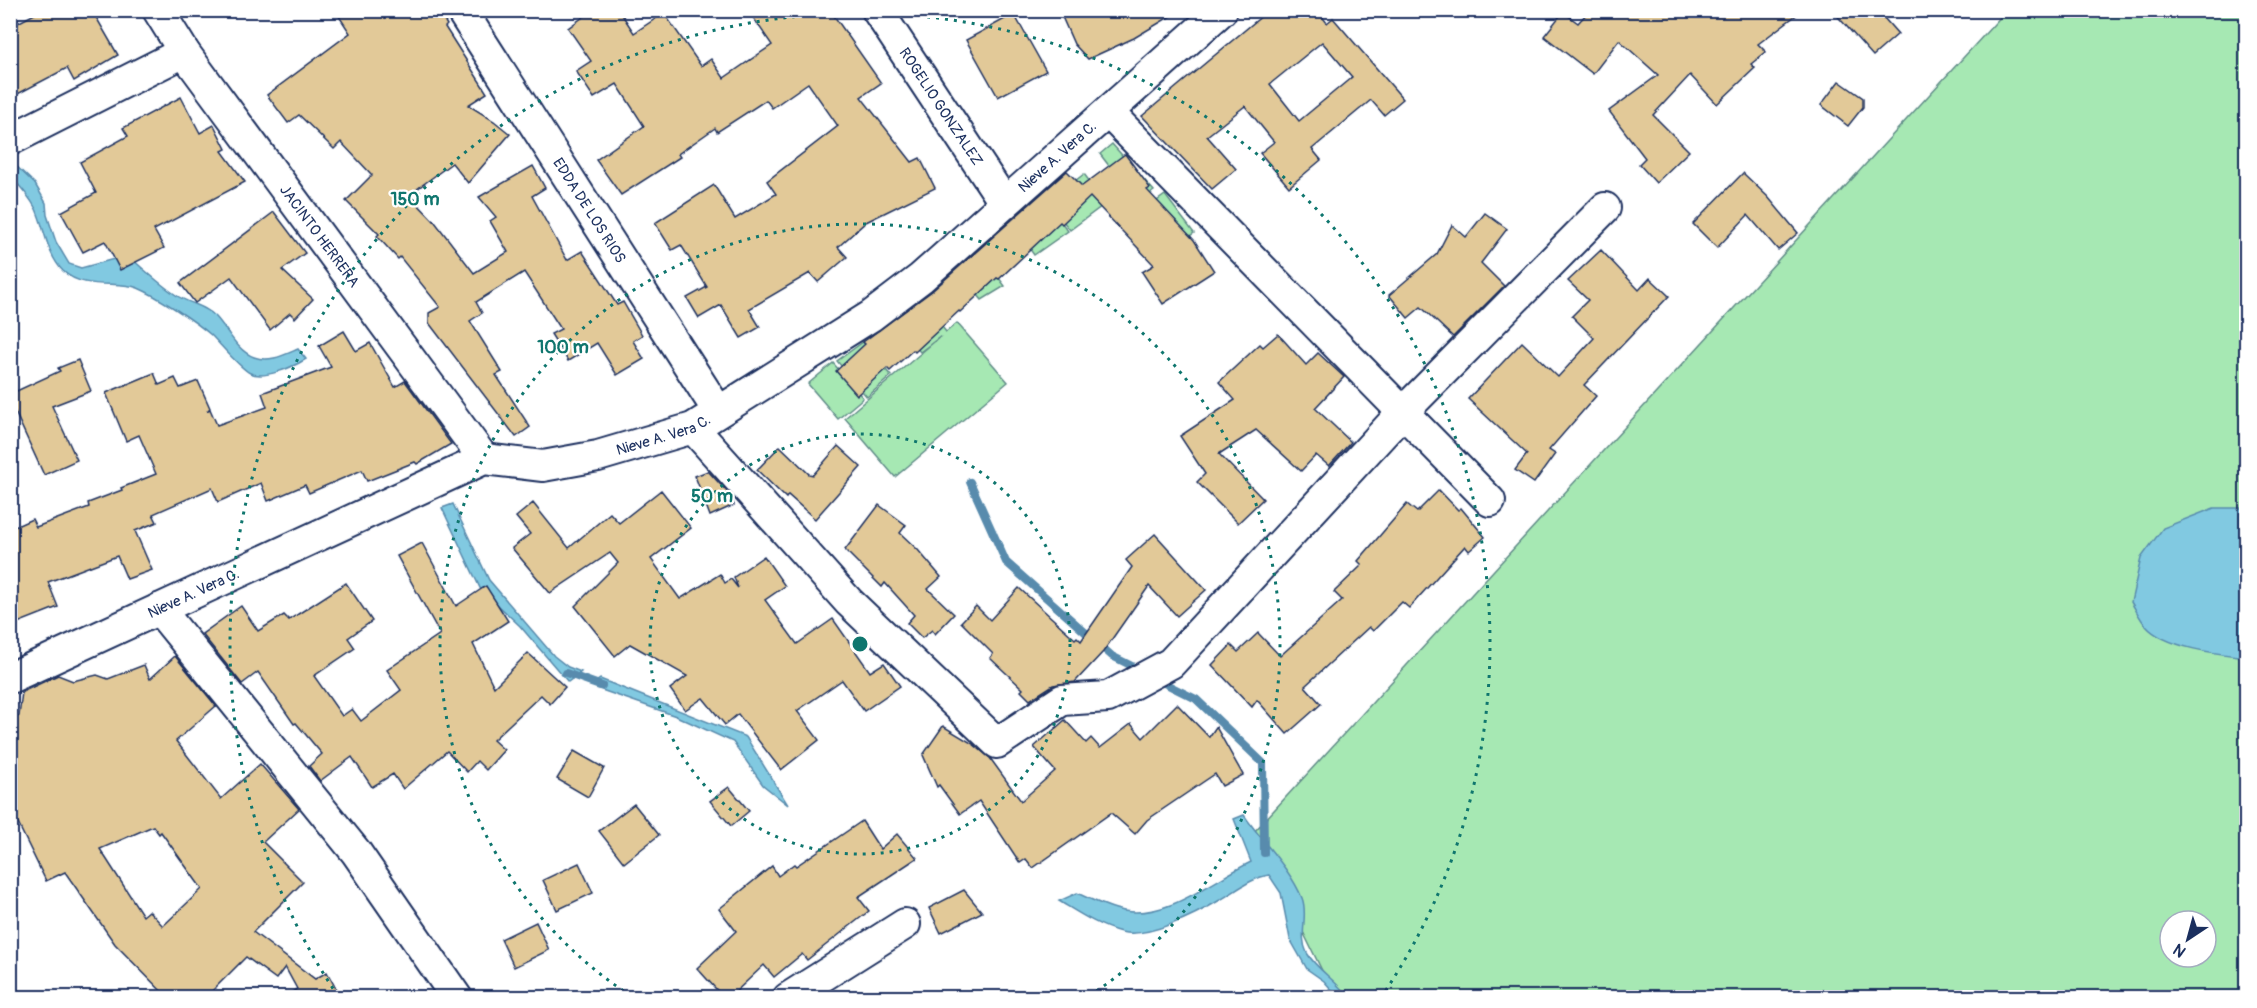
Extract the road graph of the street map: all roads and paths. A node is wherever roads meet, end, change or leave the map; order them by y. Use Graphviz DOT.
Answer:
graph roads {
  1 [pos="158,10"];
  2 [pos="461,10"];
  3 [pos="877,10"];
  4 [pos="1222,10"];
  5 [pos="184,52"];
  6 [pos="1108,112"];
  7 [pos="15,138"];
  8 [pos="1004,202"];
  9 [pos="1605,208"];
  10 [pos="718,411"];
  11 [pos="1402,413"];
  12 [pos="693,428"];
  13 [pos="484,459"];
  14 [pos="1490,501"];
  15 [pos="159,609"];
  16 [pos="10,678"];
  17 [pos="905,924"];
  18 [pos="457,998"];
  19 [pos="788,998"];
  1 -- 5 [label="street, JACINTO HERRERA"];
  2 -- 10 [label="street, EDDA DE LOS RIOS"];
  3 -- 8 [label="street, ROGELIO GONZALEZ"];
  4 -- 6 [label="street, Nieve A. Vera C."];
  5 -- 7 [label="street"];
  5 -- 13 [label="street, JACINTO HERRERA"];
  6 -- 8 [label="street, Nieve A. Vera C."];
  6 -- 11 [label="street"];
  8 -- 10 [label="street, Nieve A. Vera C."];
  9 -- 11 [label="street"];
  10 -- 12 [label="street, Nieve A. Vera C."];
  11 -- 12 [label="street"];
  11 -- 14 [label="street"];
  12 -- 13 [label="street, Nieve A. Vera C."];
  13 -- 15 [label="street, Nieve A. Vera C."];
  15 -- 16 [label="street, Nieve A. Vera C."];
  15 -- 18 [label="street"];
  17 -- 19 [label="street"];
}
